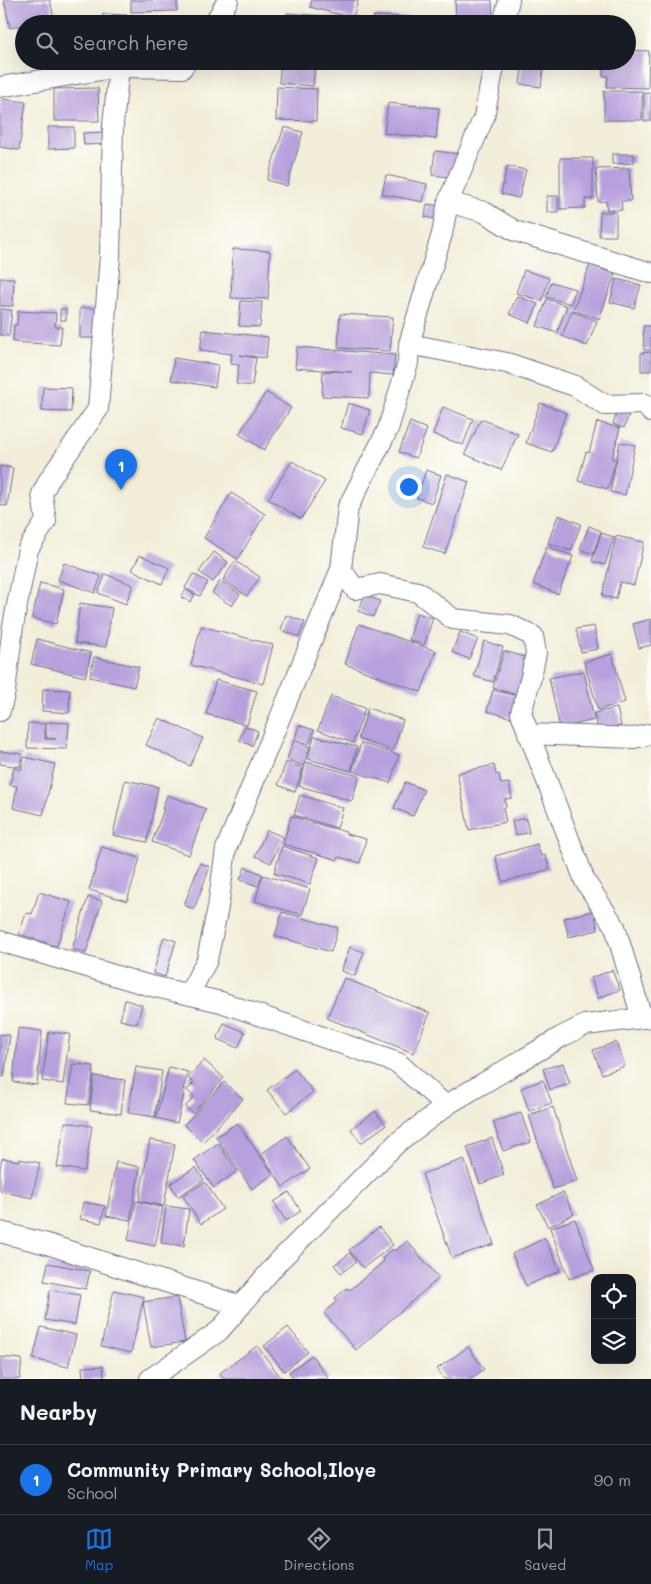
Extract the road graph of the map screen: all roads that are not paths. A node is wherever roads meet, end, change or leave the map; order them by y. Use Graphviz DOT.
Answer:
graph roads {
  1 [pos="228,0"];
  2 [pos="509,0"];
  3 [pos="219,15"];
  4 [pos="505,15"];
  5 [pos="101,70"];
  6 [pos="119,70"];
  7 [pos="493,70"];
  8 [pos="0,87"];
  9 [pos="448,202"];
  10 [pos="651,273"];
  11 [pos="409,344"];
  12 [pos="651,412"];
  13 [pos="341,569"];
  14 [pos="0,711"];
  15 [pos="528,734"];
  16 [pos="651,734"];
  17 [pos="0,941"];
  18 [pos="189,994"];
  19 [pos="647,1017"];
  20 [pos="446,1106"];
  21 [pos="0,1232"];
  22 [pos="240,1306"];
  23 [pos="150,1379"];
  1 -- 3 [label="street"];
  2 -- 4 [label="street"];
  5 -- 8 [label="street"];
  6 -- 14 [label="street"];
  7 -- 9 [label="street"];
  9 -- 10 [label="street"];
  9 -- 11 [label="street"];
  11 -- 12 [label="street"];
  11 -- 13 [label="street"];
  13 -- 15 [label="street"];
  13 -- 18 [label="street"];
  15 -- 16 [label="street"];
  15 -- 19 [label="street"];
  17 -- 18 [label="street"];
  18 -- 20 [label="street"];
  19 -- 20 [label="street"];
  20 -- 22 [label="street"];
  21 -- 22 [label="street"];
  22 -- 23 [label="street"];
}
